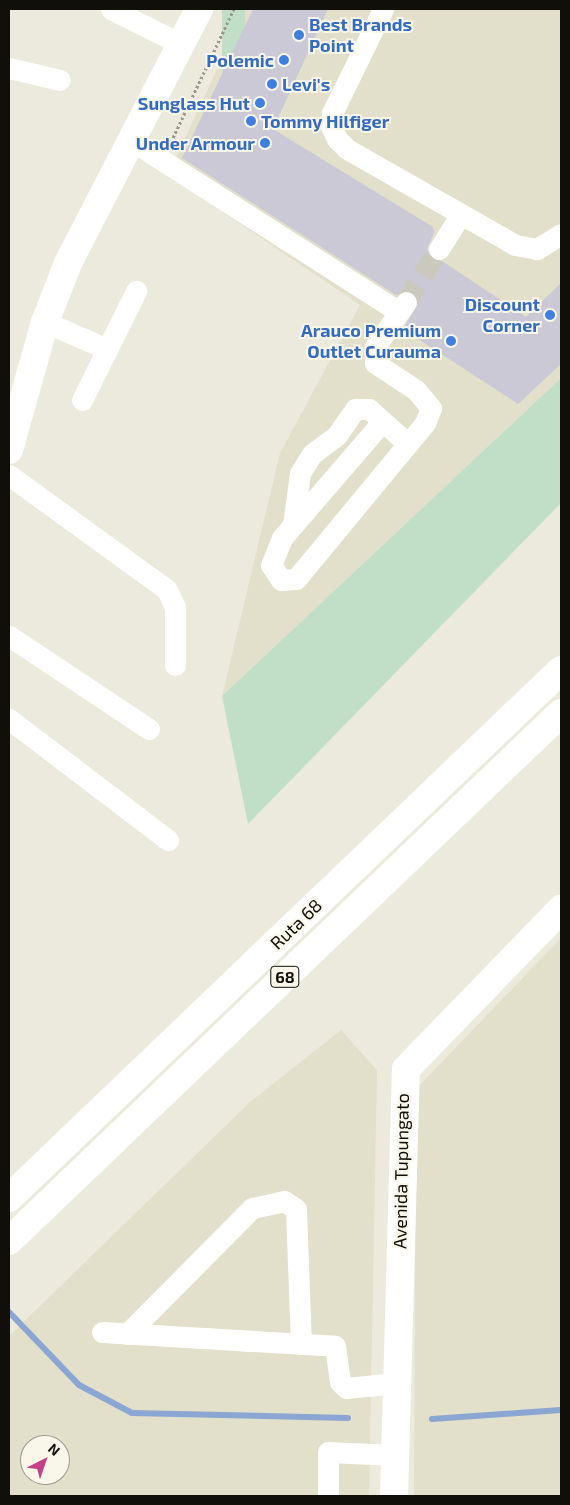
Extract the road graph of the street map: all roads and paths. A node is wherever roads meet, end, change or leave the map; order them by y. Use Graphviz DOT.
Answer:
graph roads {
  1 [pos="111,9"];
  2 [pos="199,9"];
  3 [pos="234,9"];
  4 [pos="383,9"];
  5 [pos="182,44"];
  6 [pos="9,68"];
  7 [pos="60,80"];
  8 [pos="132,141"];
  9 [pos="162,160"];
  10 [pos="460,215"];
  11 [pos="561,234"];
  12 [pos="439,249"];
  13 [pos="136,291"];
  14 [pos="45,322"];
  15 [pos="107,349"];
  16 [pos="82,400"];
  17 [pos="12,416"];
  18 [pos="382,422"];
  19 [pos="408,444"];
  20 [pos="9,450"];
  21 [pos="9,475"];
  22 [pos="293,525"];
  23 [pos="9,636"];
  24 [pos="174,665"];
  25 [pos="561,670"];
  26 [pos="561,713"];
  27 [pos="9,719"];
  28 [pos="149,729"];
  29 [pos="168,840"];
  30 [pos="561,910"];
  31 [pos="9,1198"];
  32 [pos="9,1241"];
  33 [pos="102,1332"];
  34 [pos="127,1334"];
  35 [pos="300,1344"];
  36 [pos="397,1383"];
  37 [pos="395,1455"];
  38 [pos="328,1496"];
  39 [pos="394,1496"];
  1 -- 5 [label="lane"];
  2 -- 5 [label="main road"];
  3 -- 9 [label="path"];
  4 -- 10 [label="lane"];
  5 -- 8 [label="main road"];
  6 -- 7 [label="lane"];
  8 -- 9 [label="lane"];
  8 -- 14 [label="main road"];
  9 -- 19 [label="lane"];
  10 -- 11 [label="lane"];
  10 -- 12 [label="lane"];
  13 -- 15 [label="lane"];
  14 -- 15 [label="lane"];
  14 -- 17 [label="main road"];
  15 -- 16 [label="lane"];
  17 -- 20 [label="main road"];
  18 -- 19 [label="lane"];
  18 -- 22 [label="lane"];
  18 -- 22 [label="lane"];
  19 -- 22 [label="lane"];
  21 -- 24 [label="lane"];
  23 -- 28 [label="lane"];
  25 -- 31 [label="main road, Ruta 68 / 68"];
  26 -- 32 [label="main road, Ruta 68 / 68"];
  27 -- 29 [label="lane"];
  30 -- 36 [label="main road, Avenida Tupungato"];
  33 -- 34 [label="lane"];
  34 -- 35 [label="lane"];
  34 -- 35 [label="lane"];
  35 -- 36 [label="lane"];
  36 -- 37 [label="main road, Avenida Tupungato"];
  37 -- 38 [label="lane"];
  37 -- 39 [label="main road, Avenida Tupungato"];
}
